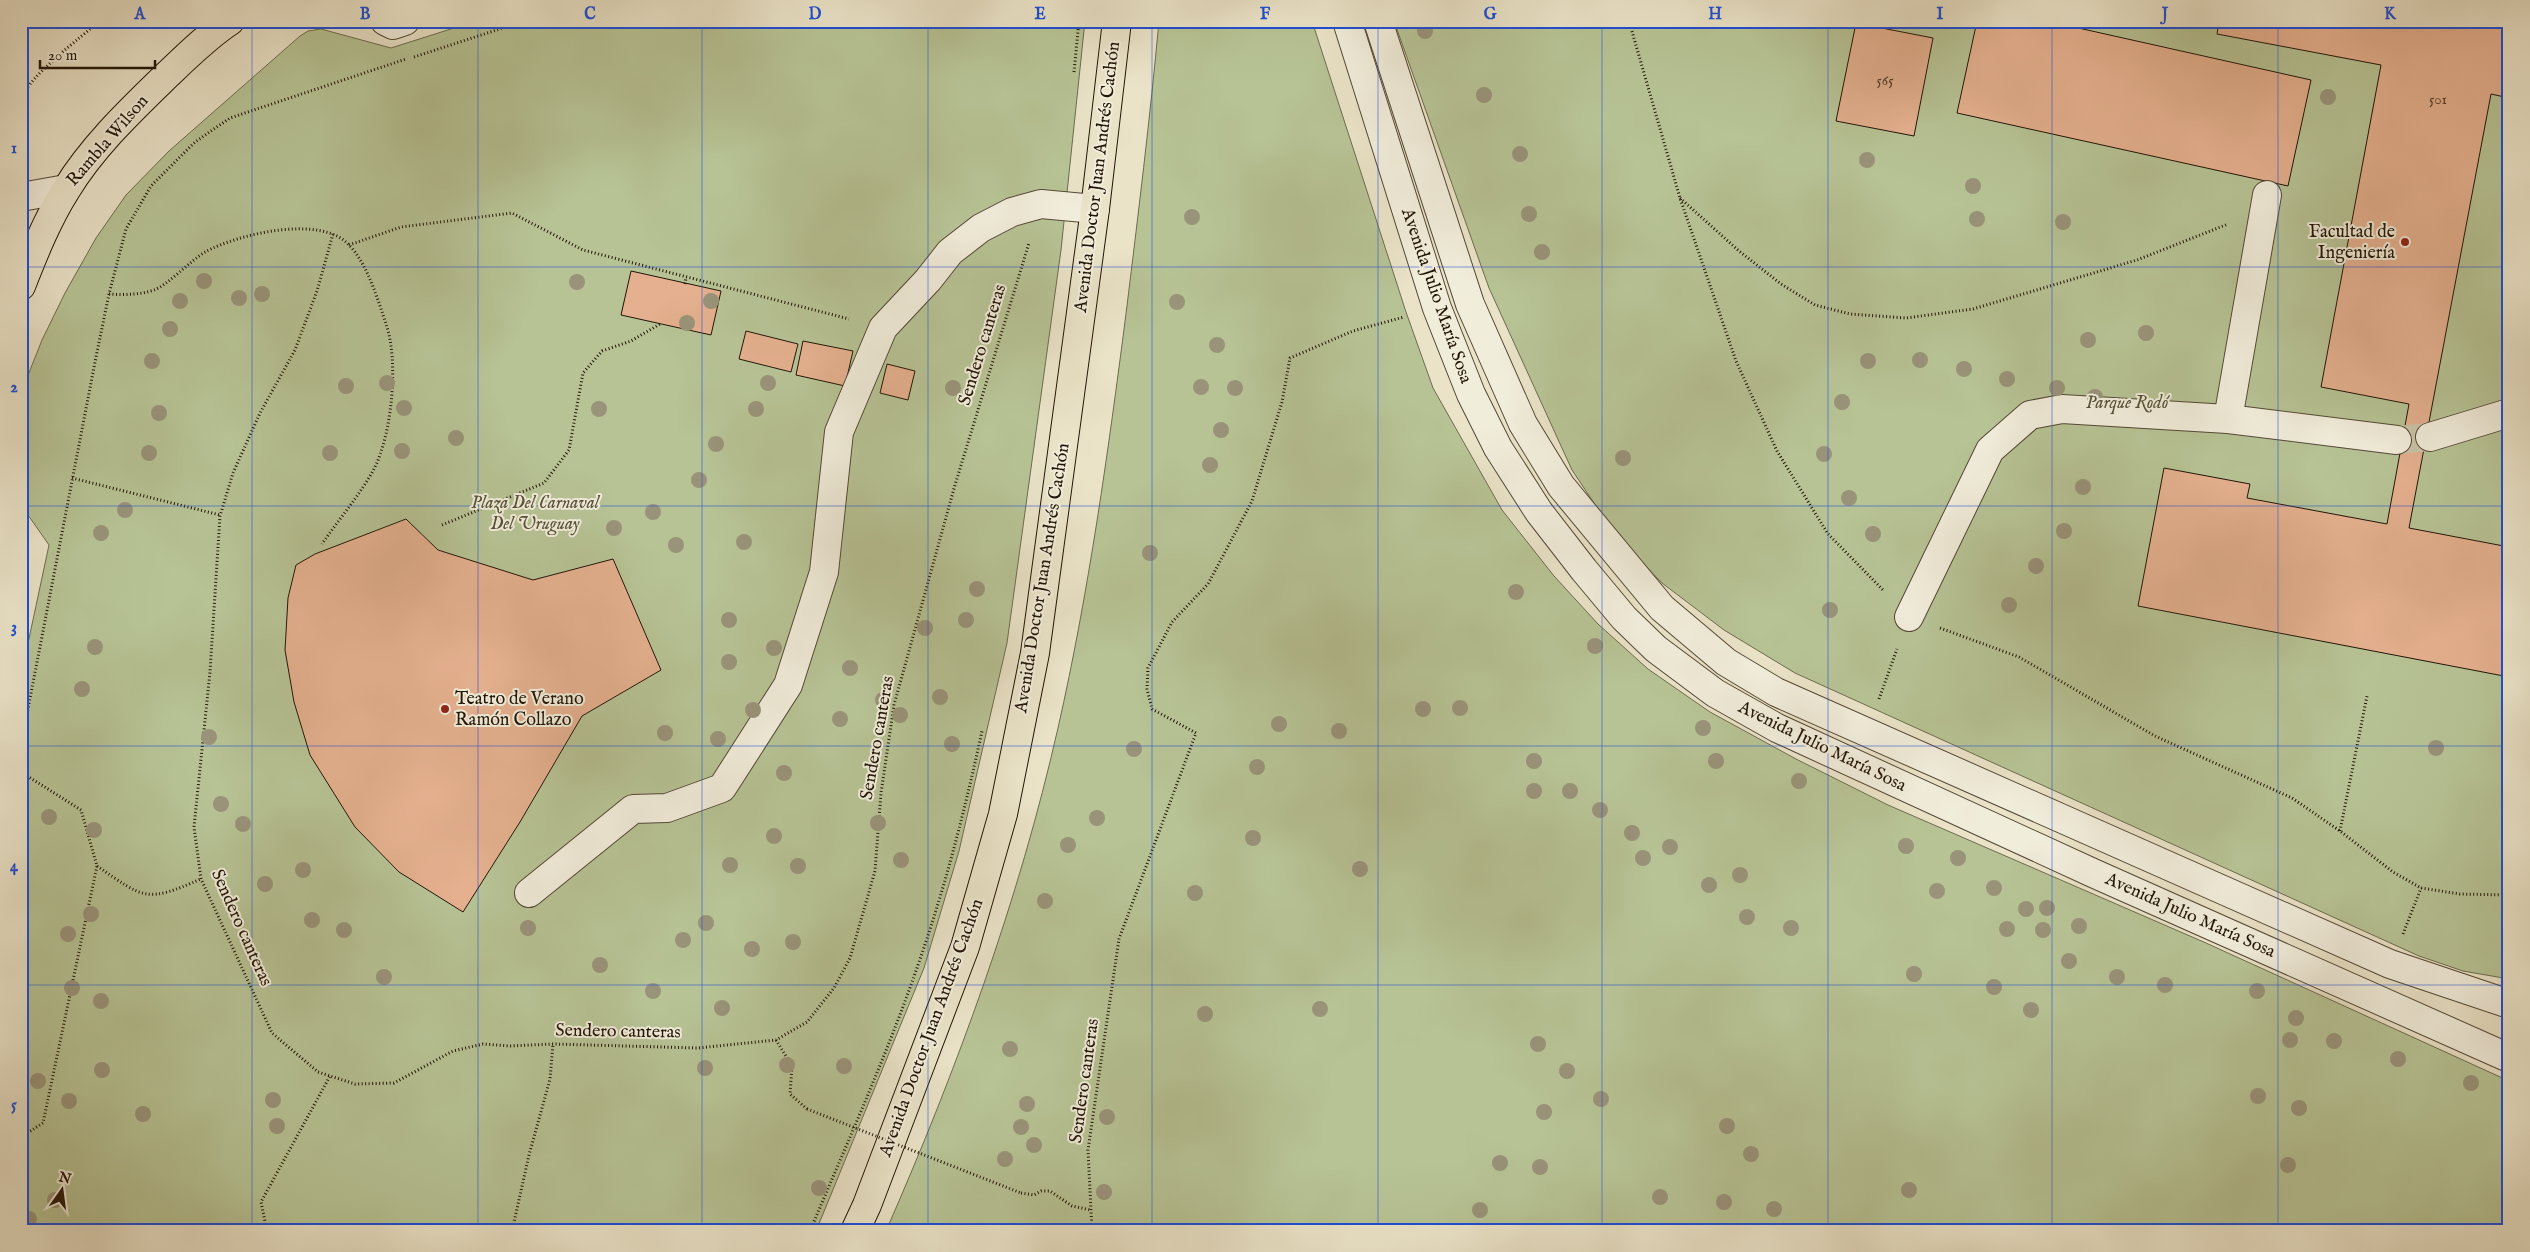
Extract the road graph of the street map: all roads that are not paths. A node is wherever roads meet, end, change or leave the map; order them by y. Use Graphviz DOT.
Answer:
graph roads {
  1 [pos="230,21"];
  2 [pos="385,21"];
  3 [pos="405,21"];
  4 [pos="1118,21"];
  5 [pos="1347,21"];
  6 [pos="1378,21"];
  7 [pos="66,189"];
  8 [pos="21,196"];
  9 [pos="2266,203"];
  10 [pos="1095,209"];
  11 [pos="21,286"];
  12 [pos="2509,413"];
  13 [pos="2228,419"];
  14 [pos="2430,437"];
  15 [pos="2398,440"];
  16 [pos="1909,616"];
  17 [pos="529,893"];
  18 [pos="2509,1004"];
  19 [pos="2509,1058"];
  20 [pos="855,1231"];
  1 -- 7 [label="main road, Rambla Wilson"];
  2 -- 3 [label="street"];
  4 -- 10 [label="main road, Avenida Doctor Juan Andrés Cachón"];
  5 -- 19 [label="street, Avenida Julio María Sosa"];
  6 -- 18 [label="street, Avenida Julio María Sosa"];
  7 -- 8 [label="street"];
  7 -- 11 [label="main road, Rambla Wilson"];
  9 -- 13 [label="street"];
  10 -- 17 [label="street"];
  10 -- 20 [label="main road, Avenida Doctor Juan Andrés Cachón"];
  12 -- 14 [label="street"];
  13 -- 15 [label="street"];
  13 -- 16 [label="street"];
}
